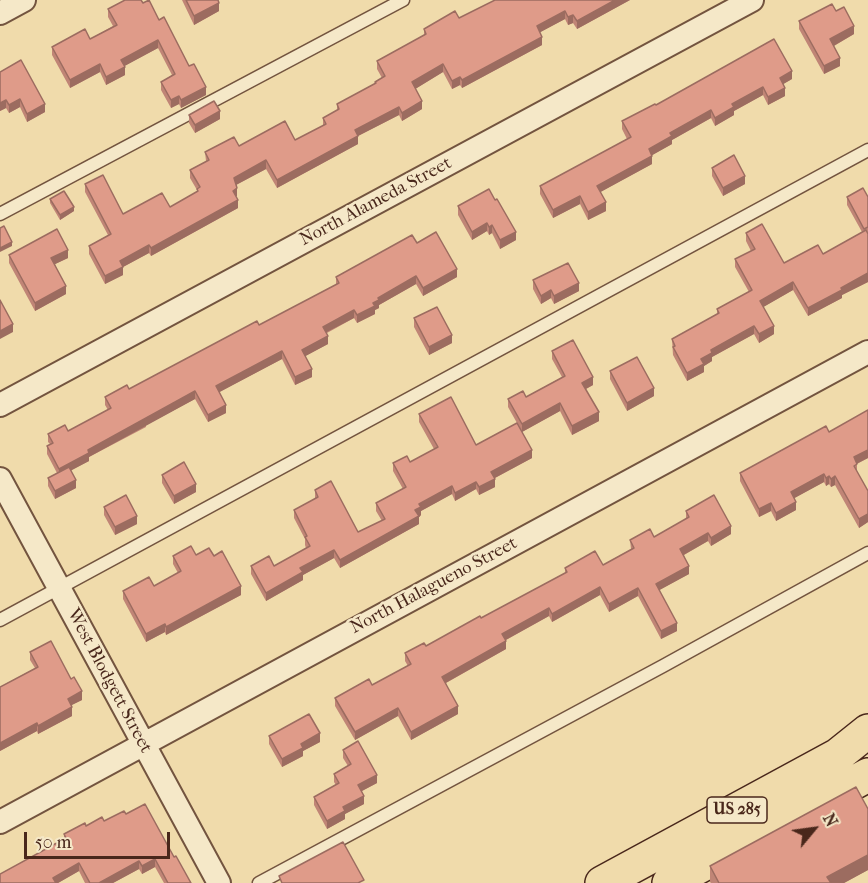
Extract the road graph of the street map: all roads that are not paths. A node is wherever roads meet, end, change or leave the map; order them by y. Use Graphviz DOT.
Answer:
graph roads {
  1 [pos="24,0"];
  2 [pos="403,0"];
  3 [pos="752,0"];
  4 [pos="0,13"];
  5 [pos="868,150"];
  6 [pos="0,214"];
  7 [pos="868,352"];
  8 [pos="0,405"];
  9 [pos="0,478"];
  10 [pos="868,553"];
  11 [pos="59,589"];
  12 [pos="0,620"];
  13 [pos="868,731"];
  14 [pos="143,744"];
  15 [pos="868,775"];
  16 [pos="0,822"];
  17 [pos="219,883"];
  18 [pos="259,883"];
  19 [pos="602,883"];
  20 [pos="669,883"];
  1 -- 4 [label="street"];
  2 -- 6 [label="lane"];
  3 -- 8 [label="street, North Alameda Street"];
  5 -- 11 [label="lane"];
  7 -- 14 [label="street, North Halagueno Street"];
  9 -- 11 [label="street, West Blodgett Street"];
  10 -- 18 [label="lane"];
  11 -- 12 [label="lane"];
  11 -- 14 [label="street, West Blodgett Street"];
  13 -- 19 [label="highway, US 285"];
  14 -- 16 [label="street, North Halagueno Street"];
  14 -- 17 [label="street, West Blodgett Street"];
  15 -- 20 [label="highway, US 285"];
}
